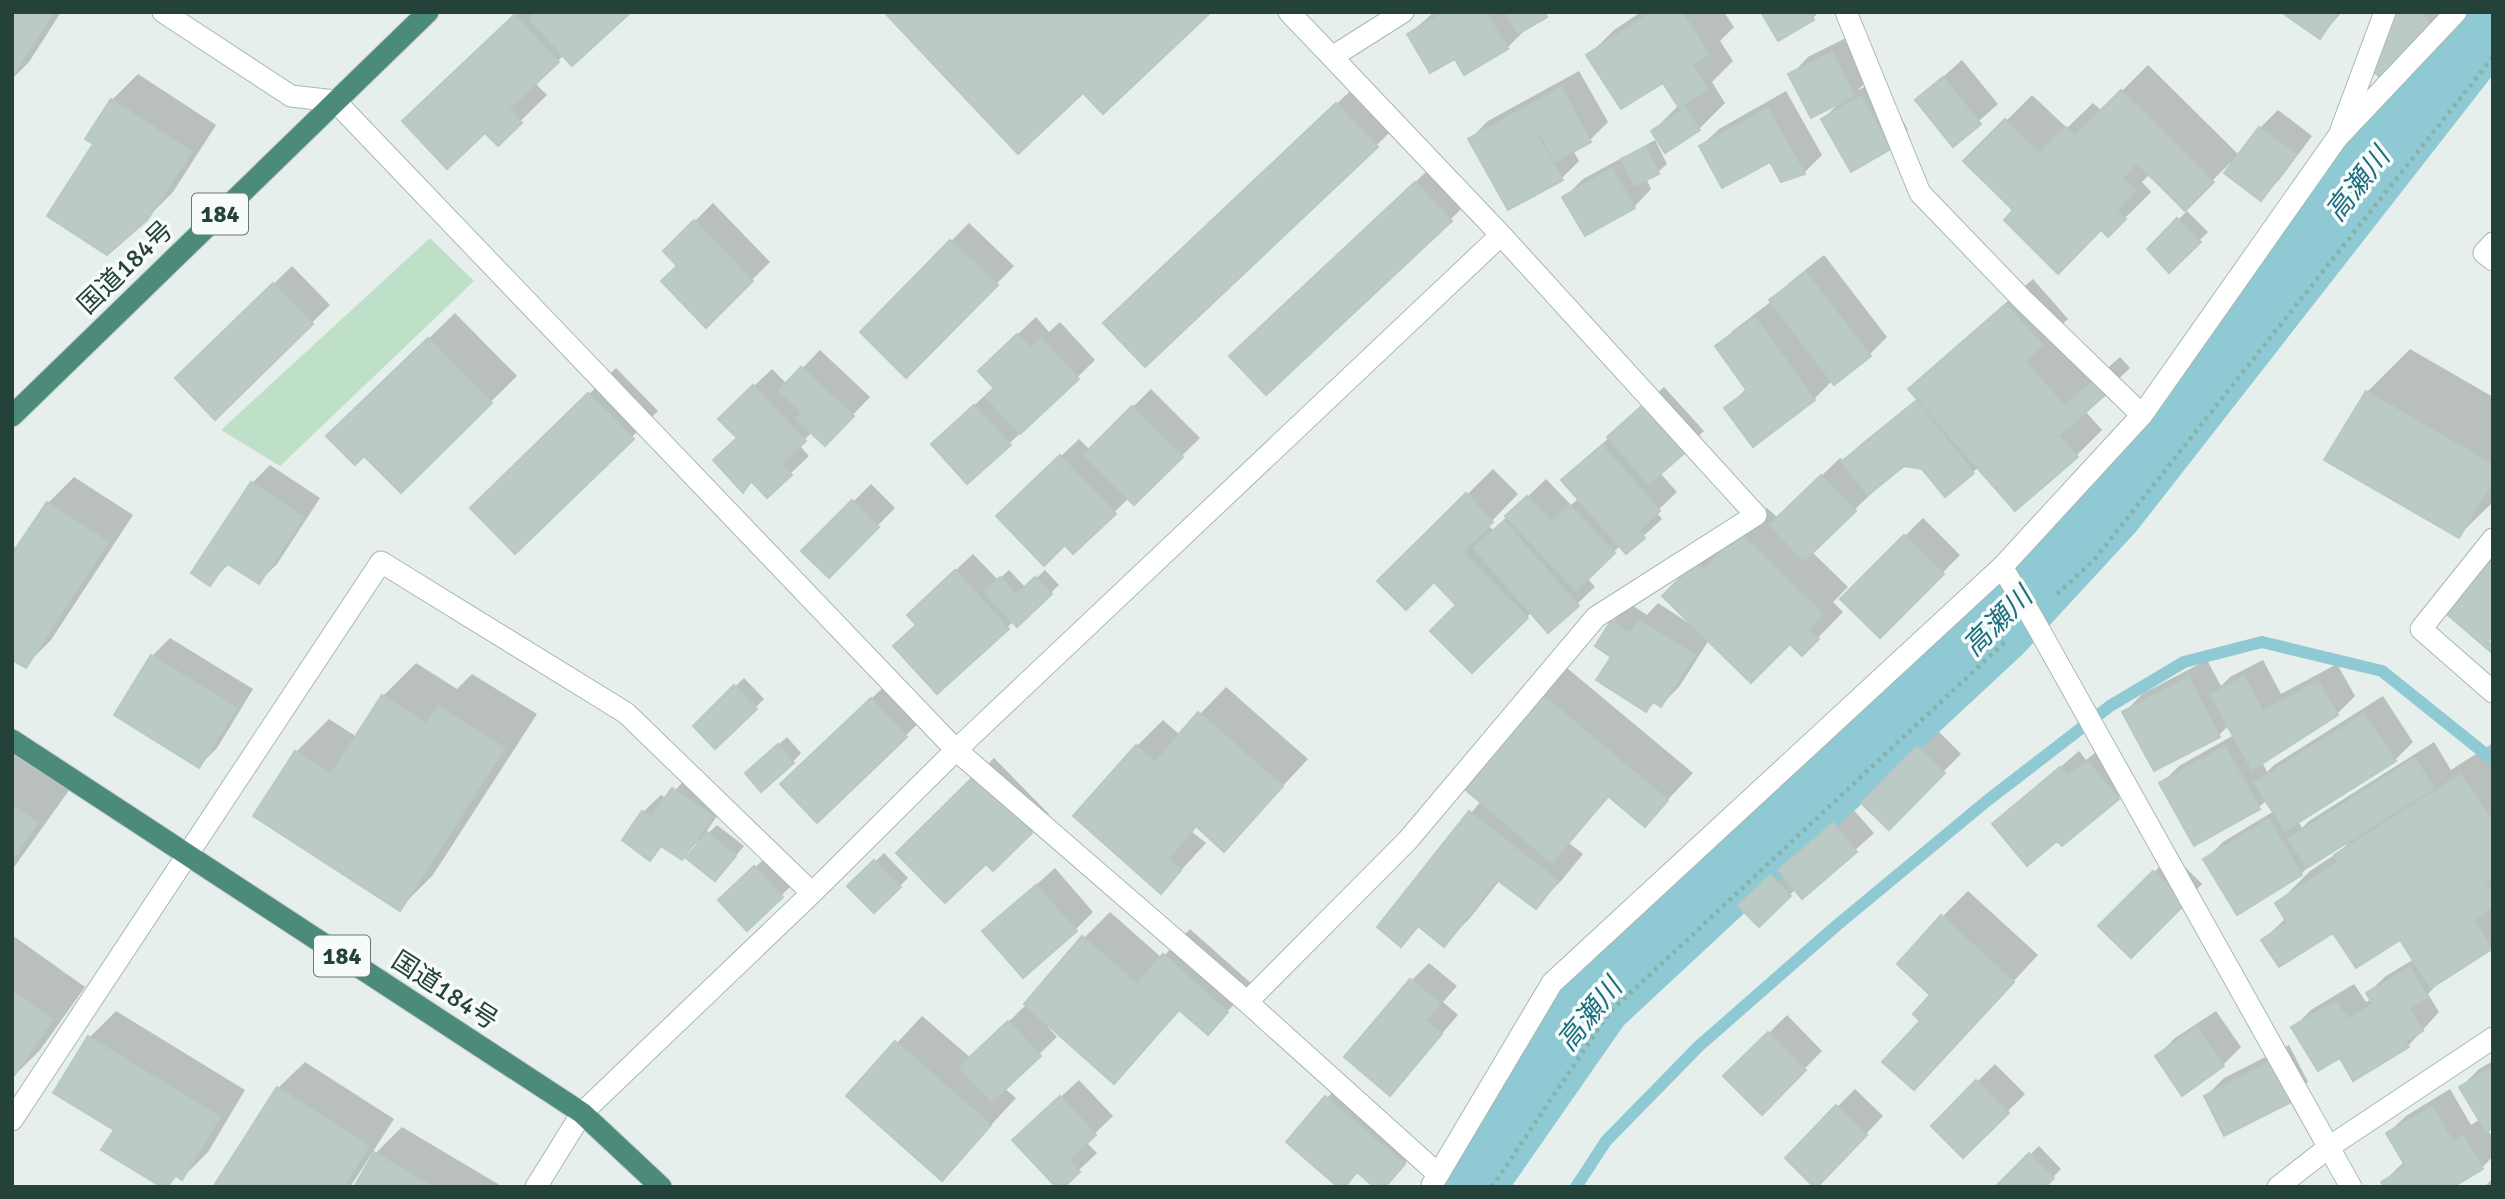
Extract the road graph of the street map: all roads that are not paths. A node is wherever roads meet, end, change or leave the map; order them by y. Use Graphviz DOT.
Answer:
graph roads {
  1 [pos="163,12"];
  2 [pos="428,12"];
  3 [pos="1289,12"];
  4 [pos="1403,12"];
  5 [pos="1846,12"];
  6 [pos="2385,12"];
  7 [pos="2456,12"];
  8 [pos="1332,57"];
  9 [pos="335,101"];
  10 [pos="2337,138"];
  11 [pos="1501,235"];
  12 [pos="2493,243"];
  13 [pos="2493,260"];
  14 [pos="2142,415"];
  15 [pos="12,416"];
  16 [pos="2493,539"];
  17 [pos="2002,567"];
  18 [pos="2493,692"];
  19 [pos="12,740"];
  20 [pos="956,750"];
  21 [pos="188,856"];
  22 [pos="812,894"];
  23 [pos="1247,1002"];
  24 [pos="2493,1038"];
  25 [pos="582,1113"];
  26 [pos="12,1120"];
  27 [pos="2329,1147"];
  28 [pos="1434,1180"];
  29 [pos="536,1187"];
  30 [pos="661,1187"];
  31 [pos="2278,1187"];
  32 [pos="2351,1187"];
  1 -- 9 [label="street"];
  2 -- 9 [label="highway, 国道184号 / 184"];
  3 -- 8 [label="street"];
  4 -- 8 [label="street"];
  5 -- 14 [label="street"];
  6 -- 10 [label="street"];
  7 -- 10 [label="street"];
  8 -- 11 [label="street"];
  9 -- 15 [label="highway, 国道184号 / 184"];
  9 -- 20 [label="street"];
  10 -- 14 [label="street"];
  11 -- 20 [label="street"];
  11 -- 23 [label="street"];
  12 -- 13 [label="street"];
  14 -- 17 [label="street"];
  16 -- 18 [label="street"];
  17 -- 27 [label="street"];
  17 -- 28 [label="street"];
  19 -- 21 [label="highway, 国道184号 / 184"];
  20 -- 22 [label="street"];
  20 -- 23 [label="street"];
  21 -- 22 [label="street"];
  21 -- 25 [label="highway, 国道184号 / 184"];
  21 -- 26 [label="street"];
  22 -- 25 [label="street"];
  23 -- 28 [label="street"];
  24 -- 27 [label="street"];
  25 -- 29 [label="street"];
  25 -- 30 [label="highway, 国道184号 / 184"];
  27 -- 31 [label="street"];
  27 -- 32 [label="street"];
}
